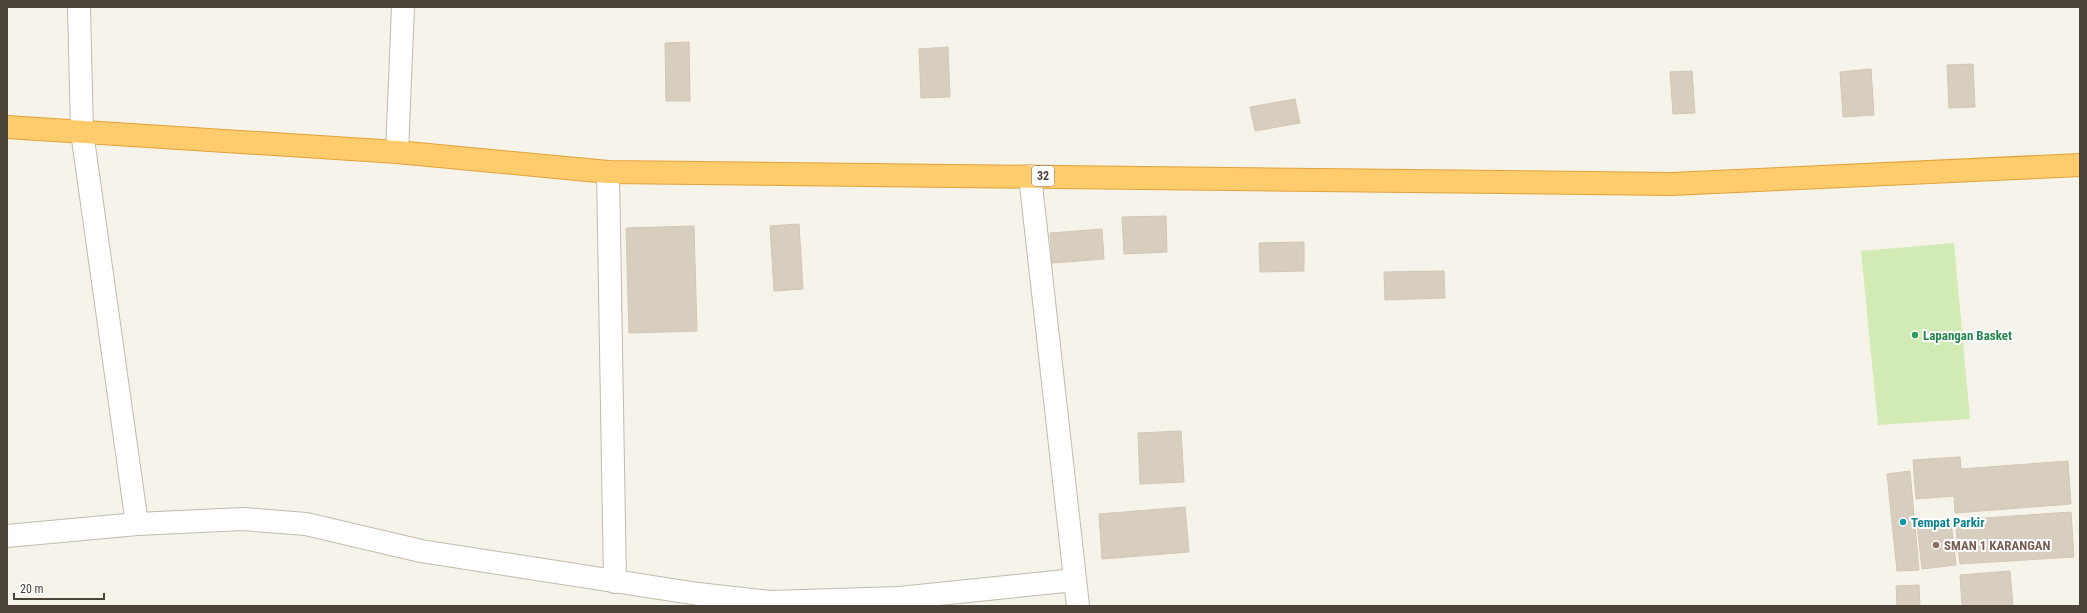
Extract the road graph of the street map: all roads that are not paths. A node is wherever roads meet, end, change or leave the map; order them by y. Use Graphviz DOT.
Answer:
graph roads {
  1 [pos="79,7"];
  2 [pos="403,7"];
  3 [pos="7,127"];
  4 [pos="82,132"];
  5 [pos="397,152"];
  6 [pos="2080,165"];
  7 [pos="608,172"];
  8 [pos="1030,176"];
  9 [pos="137,524"];
  10 [pos="7,536"];
  11 [pos="1075,580"];
  12 [pos="615,582"];
  13 [pos="1078,606"];
  1 -- 4 [label="street"];
  2 -- 5 [label="street"];
  3 -- 4 [label="highway, 32"];
  4 -- 5 [label="highway, 32"];
  4 -- 9 [label="street"];
  5 -- 7 [label="highway, 32"];
  6 -- 8 [label="highway, 32"];
  7 -- 8 [label="highway, 32"];
  7 -- 12 [label="street"];
  8 -- 11 [label="street"];
  9 -- 10 [label="street"];
  9 -- 12 [label="street"];
  11 -- 12 [label="street"];
  11 -- 13 [label="street"];
}
